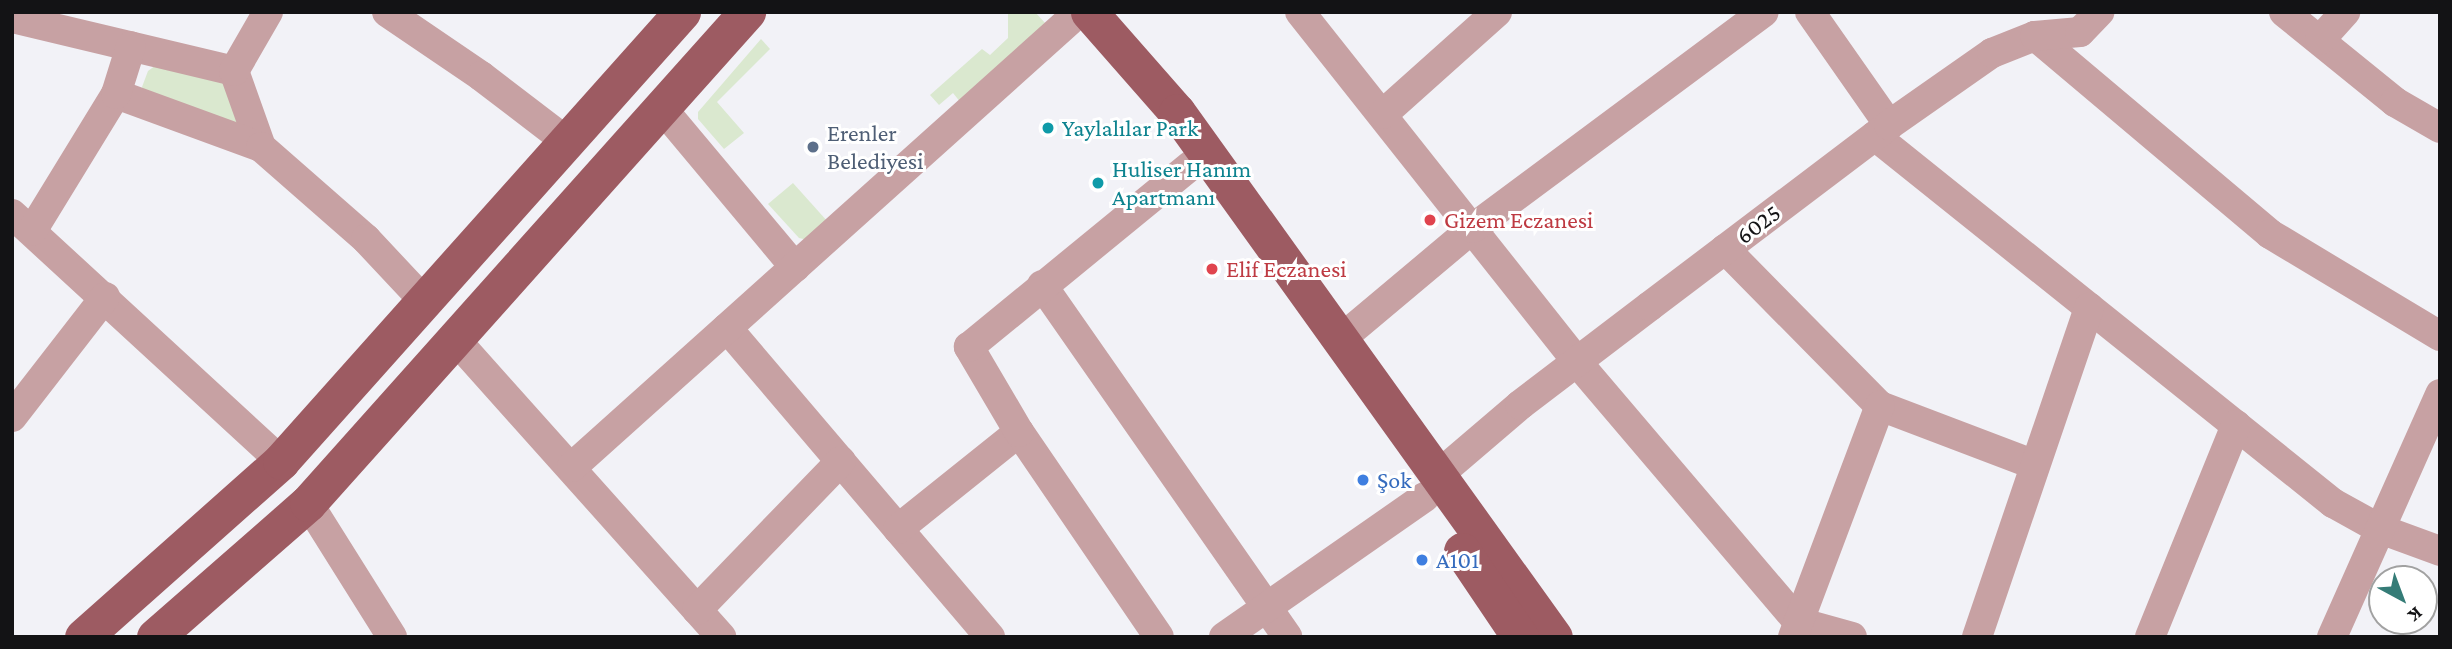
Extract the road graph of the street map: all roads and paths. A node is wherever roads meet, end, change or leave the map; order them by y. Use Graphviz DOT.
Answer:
graph roads {
  1 [pos="268,12"];
  2 [pos="387,12"];
  3 [pos="682,12"];
  4 [pos="747,12"];
  5 [pos="1300,12"];
  6 [pos="1497,12"];
  7 [pos="1764,12"];
  8 [pos="1810,12"];
  9 [pos="2099,12"];
  10 [pos="2284,12"];
  11 [pos="2345,12"];
  12 [pos="1073,15"];
  13 [pos="12,18"];
  14 [pos="2035,36"];
  15 [pos="2320,40"];
  16 [pos="131,46"];
  17 [pos="234,71"];
  18 [pos="116,94"];
  19 [pos="661,107"];
  20 [pos="1382,114"];
  21 [pos="2440,128"];
  22 [pos="1882,130"];
  23 [pos="566,141"];
  24 [pos="261,147"];
  25 [pos="1190,166"];
  26 [pos="22,223"];
  27 [pos="1473,228"];
  28 [pos="1725,249"];
  29 [pos="795,267"];
  30 [pos="1042,285"];
  31 [pos="106,297"];
  32 [pos="423,300"];
  33 [pos="2089,308"];
  34 [pos="727,328"];
  35 [pos="2440,336"];
  36 [pos="454,338"];
  37 [pos="1342,338"];
  38 [pos="2440,344"];
  39 [pos="1577,362"];
  40 [pos="2440,394"];
  41 [pos="1880,406"];
  42 [pos="12,416"];
  43 [pos="2236,425"];
  44 [pos="1019,432"];
  45 [pos="281,461"];
  46 [pos="841,461"];
  47 [pos="2034,464"];
  48 [pos="572,467"];
  49 [pos="1431,486"];
  50 [pos="308,503"];
  51 [pos="898,529"];
  52 [pos="2380,529"];
  53 [pos="2440,551"];
  54 [pos="1266,607"];
  55 [pos="696,610"];
  56 [pos="1796,630"];
  57 [pos="83,637"];
  58 [pos="155,637"];
  59 [pos="392,637"];
  60 [pos="721,637"];
  61 [pos="990,637"];
  62 [pos="1159,637"];
  63 [pos="1224,637"];
  64 [pos="1287,637"];
  65 [pos="1520,637"];
  66 [pos="1554,637"];
  67 [pos="1853,637"];
  68 [pos="1977,637"];
  69 [pos="2150,637"];
  70 [pos="2332,637"];
  1 -- 17 [label="street"];
  2 -- 23 [label="street"];
  3 -- 23 [label="main road"];
  4 -- 19 [label="main road"];
  5 -- 20 [label="street"];
  6 -- 20 [label="street"];
  7 -- 27 [label="street"];
  8 -- 22 [label="street"];
  9 -- 14 [label="street, 6025"];
  10 -- 15 [label="street"];
  11 -- 15 [label="street"];
  12 -- 25 [label="main road"];
  12 -- 29 [label="street"];
  12 -- 37 [label="main road"];
  13 -- 16 [label="street"];
  14 -- 22 [label="street, 6025"];
  14 -- 35 [label="street"];
  15 -- 21 [label="street"];
  16 -- 17 [label="street"];
  16 -- 18 [label="street"];
  17 -- 24 [label="street"];
  18 -- 24 [label="street"];
  18 -- 26 [label="street"];
  19 -- 29 [label="street"];
  19 -- 36 [label="main road"];
  20 -- 27 [label="street"];
  22 -- 28 [label="street, 6025"];
  22 -- 33 [label="street"];
  23 -- 32 [label="main road"];
  24 -- 32 [label="street"];
  25 -- 30 [label="street"];
  25 -- 49 [label="main road"];
  26 -- 31 [label="street"];
  27 -- 37 [label="street"];
  27 -- 39 [label="street"];
  28 -- 39 [label="street, 6025"];
  28 -- 41 [label="street"];
  29 -- 34 [label="street"];
  30 -- 44 [label="street"];
  30 -- 54 [label="street"];
  31 -- 42 [label="street"];
  31 -- 45 [label="street"];
  32 -- 45 [label="main road"];
  33 -- 43 [label="street"];
  33 -- 47 [label="street"];
  34 -- 46 [label="street"];
  34 -- 48 [label="street"];
  35 -- 38 [label="street"];
  36 -- 48 [label="street"];
  36 -- 50 [label="main road"];
  37 -- 49 [label="main road"];
  39 -- 49 [label="street, 6025"];
  39 -- 56 [label="street"];
  40 -- 52 [label="street"];
  41 -- 47 [label="street"];
  41 -- 56 [label="street"];
  43 -- 52 [label="street"];
  43 -- 69 [label="street"];
  44 -- 51 [label="street"];
  44 -- 62 [label="street"];
  45 -- 57 [label="main road"];
  46 -- 51 [label="street"];
  46 -- 55 [label="street"];
  47 -- 68 [label="street"];
  48 -- 55 [label="street"];
  49 -- 54 [label="street, 6025"];
  49 -- 65 [label="main road"];
  49 -- 66 [label="main road"];
  50 -- 58 [label="main road"];
  50 -- 59 [label="street"];
  51 -- 61 [label="street"];
  52 -- 53 [label="street"];
  52 -- 70 [label="street"];
  54 -- 63 [label="street, 6025"];
  54 -- 64 [label="street"];
  55 -- 60 [label="street"];
  56 -- 67 [label="street"];
}
